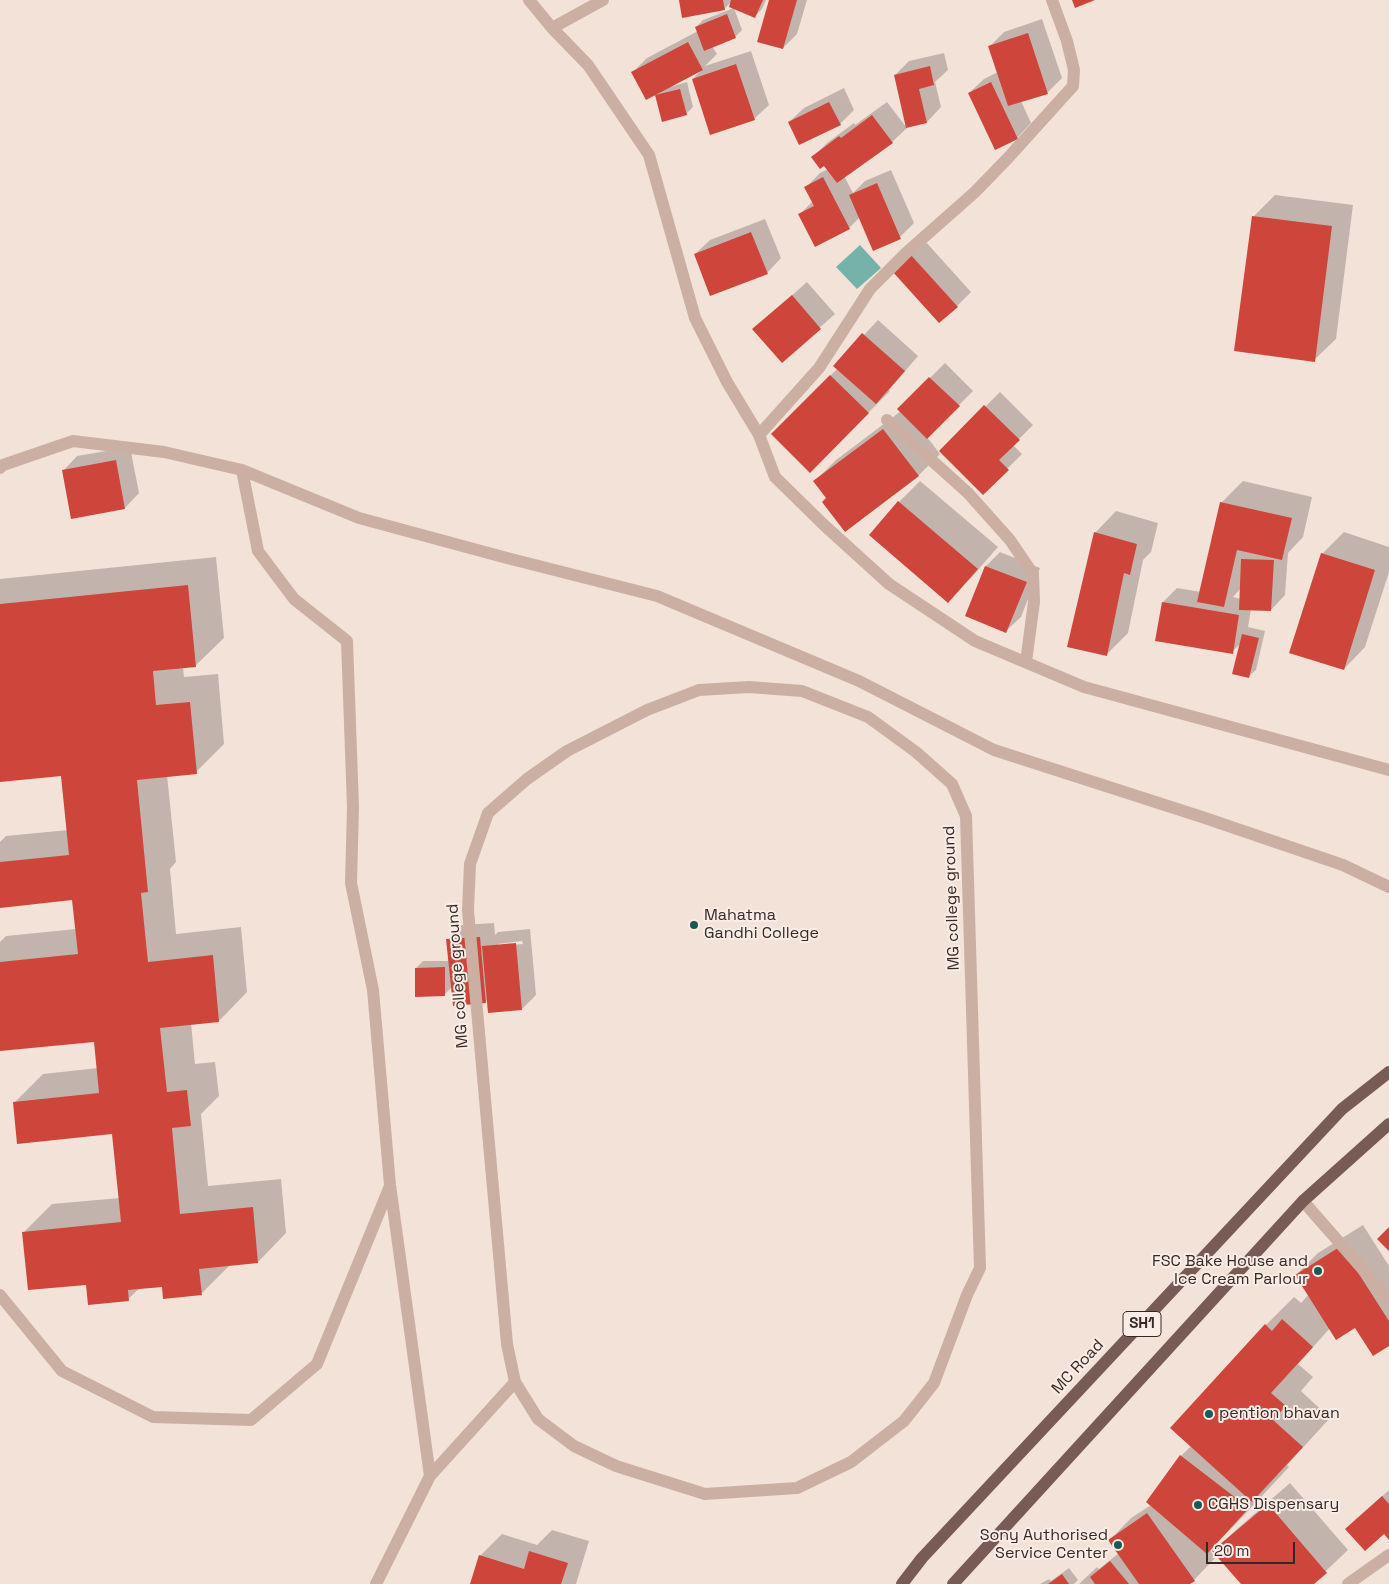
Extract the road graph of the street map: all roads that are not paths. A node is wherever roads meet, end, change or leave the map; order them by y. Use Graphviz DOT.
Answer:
graph roads {
  1 [pos="530,0"];
  2 [pos="603,0"];
  3 [pos="1052,0"];
  4 [pos="552,28"];
  5 [pos="887,420"];
  6 [pos="759,435"];
  7 [pos="0,468"];
  8 [pos="242,470"];
  9 [pos="1026,662"];
  10 [pos="1389,770"];
  11 [pos="1389,887"];
  12 [pos="1389,1072"];
  13 [pos="1389,1124"];
  14 [pos="390,1185"];
  15 [pos="1303,1201"];
  16 [pos="0,1295"];
  17 [pos="1389,1299"];
  18 [pos="515,1382"];
  19 [pos="430,1476"];
  20 [pos="1389,1555"];
  21 [pos="376,1584"];
  22 [pos="902,1584"];
  23 [pos="953,1584"];
  24 [pos="1348,1584"];
  1 -- 4 [label="street"];
  2 -- 4 [label="street"];
  3 -- 6 [label="street"];
  4 -- 6 [label="street"];
  5 -- 9 [label="street"];
  6 -- 9 [label="street"];
  7 -- 8 [label="street"];
  8 -- 11 [label="street"];
  8 -- 14 [label="street"];
  9 -- 10 [label="street"];
  12 -- 22 [label="main road, MC Road / SH1"];
  13 -- 15 [label="main road, SH1"];
  14 -- 16 [label="street"];
  14 -- 19 [label="street"];
  15 -- 17 [label="street"];
  15 -- 23 [label="main road, SH1"];
  18 -- 18 [label="street, MG college ground"];
  18 -- 19 [label="street"];
  19 -- 21 [label="street"];
  20 -- 24 [label="street"];
}
